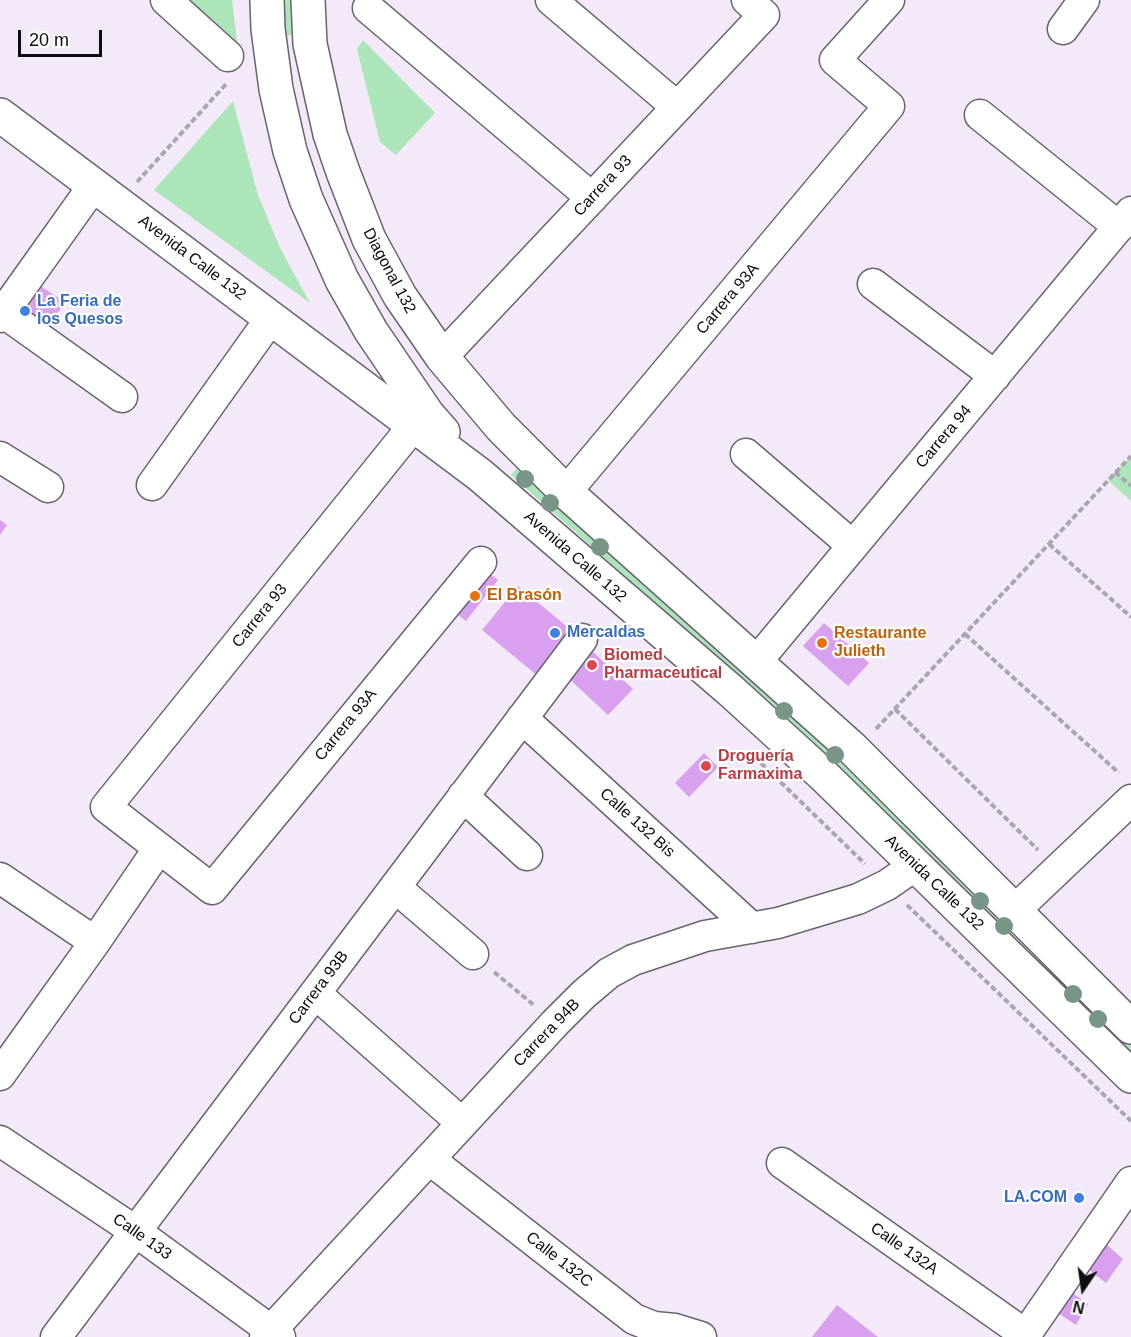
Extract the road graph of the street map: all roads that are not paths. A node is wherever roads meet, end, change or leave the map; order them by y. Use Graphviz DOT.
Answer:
graph roads {
  1 [pos="166,0"];
  2 [pos="267,0"];
  3 [pos="308,0"];
  4 [pos="551,0"];
  5 [pos="889,0"];
  6 [pos="1083,0"];
  7 [pos="755,7"];
  8 [pos="368,8"];
  9 [pos="1063,29"];
  10 [pos="231,66"];
  11 [pos="677,107"];
  12 [pos="0,115"];
  13 [pos="980,115"];
  14 [pos="94,185"];
  15 [pos="592,198"];
  16 [pos="1125,219"];
  17 [pos="873,284"];
  18 [pos="1,313"];
  19 [pos="271,318"];
  20 [pos="442,357"];
  21 [pos="994,376"];
  22 [pos="122,397"];
  23 [pos="414,425"];
  24 [pos="746,454"];
  25 [pos="0,457"];
  26 [pos="480,475"];
  27 [pos="152,484"];
  28 [pos="48,487"];
  29 [pos="566,492"];
  30 [pos="853,546"];
  31 [pos="481,562"];
  32 [pos="582,639"];
  33 [pos="757,662"];
  34 [pos="522,718"];
  35 [pos="1127,788"];
  36 [pos="463,796"];
  37 [pos="159,848"];
  38 [pos="527,855"];
  39 [pos="916,865"];
  40 [pos="0,878"];
  41 [pos="395,887"];
  42 [pos="1014,911"];
  43 [pos="752,927"];
  44 [pos="95,942"];
  45 [pos="473,954"];
  46 [pos="315,993"];
  47 [pos="1131,1027"];
  48 [pos="0,1075"];
  49 [pos="1131,1076"];
  50 [pos="462,1123"];
  51 [pos="0,1141"];
  52 [pos="429,1159"];
  53 [pos="782,1163"];
  54 [pos="1131,1182"];
  55 [pos="135,1231"];
  56 [pos="272,1335"];
  57 [pos="1025,1336"];
  58 [pos="56,1337"];
  59 [pos="701,1337"];
  1 -- 10 [label="street"];
  2 -- 26 [label="main road"];
  3 -- 20 [label="main road, Diagonal 132"];
  4 -- 11 [label="street"];
  5 -- 29 [label="street, Carrera 93A"];
  6 -- 9 [label="street"];
  7 -- 11 [label="street, Carrera 93"];
  8 -- 15 [label="street"];
  11 -- 15 [label="street, Carrera 93"];
  12 -- 14 [label="main road, Avenida Calle 132"];
  13 -- 16 [label="street"];
  14 -- 18 [label="street"];
  14 -- 19 [label="main road, Avenida Calle 132"];
  15 -- 20 [label="street, Carrera 93"];
  16 -- 21 [label="street, Carrera 94"];
  17 -- 21 [label="street"];
  18 -- 22 [label="street"];
  19 -- 23 [label="main road, Avenida Calle 132"];
  19 -- 27 [label="street"];
  20 -- 29 [label="main road, Diagonal 132"];
  21 -- 30 [label="street, Carrera 94"];
  23 -- 26 [label="main road, Avenida Calle 132"];
  23 -- 37 [label="street, Carrera 93"];
  24 -- 30 [label="street"];
  25 -- 28 [label="street"];
  26 -- 39 [label="main road, Avenida Calle 132"];
  29 -- 33 [label="main road"];
  30 -- 33 [label="street, Carrera 94"];
  31 -- 37 [label="street, Carrera 93A"];
  32 -- 34 [label="street, Carrera 93B"];
  33 -- 42 [label="main road"];
  34 -- 36 [label="street, Carrera 93B"];
  34 -- 43 [label="street, Calle 132 Bis"];
  35 -- 42 [label="street"];
  36 -- 38 [label="street"];
  36 -- 41 [label="street, Carrera 93B"];
  37 -- 44 [label="street"];
  39 -- 43 [label="street, Carrera 94B"];
  39 -- 49 [label="main road, Avenida Calle 132"];
  40 -- 44 [label="street"];
  41 -- 45 [label="street"];
  41 -- 46 [label="street, Carrera 93B"];
  42 -- 47 [label="main road"];
  43 -- 50 [label="street, Carrera 94B"];
  44 -- 48 [label="street"];
  46 -- 50 [label="street"];
  46 -- 55 [label="street, Carrera 93B"];
  50 -- 52 [label="street, Carrera 94B"];
  51 -- 55 [label="street, Calle 133"];
  52 -- 56 [label="street, Carrera 94B"];
  52 -- 59 [label="street, Calle 132C"];
  53 -- 57 [label="street, Calle 132A"];
  54 -- 57 [label="street"];
  55 -- 56 [label="street, Calle 133"];
  55 -- 58 [label="street, Carrera 93B"];
}
